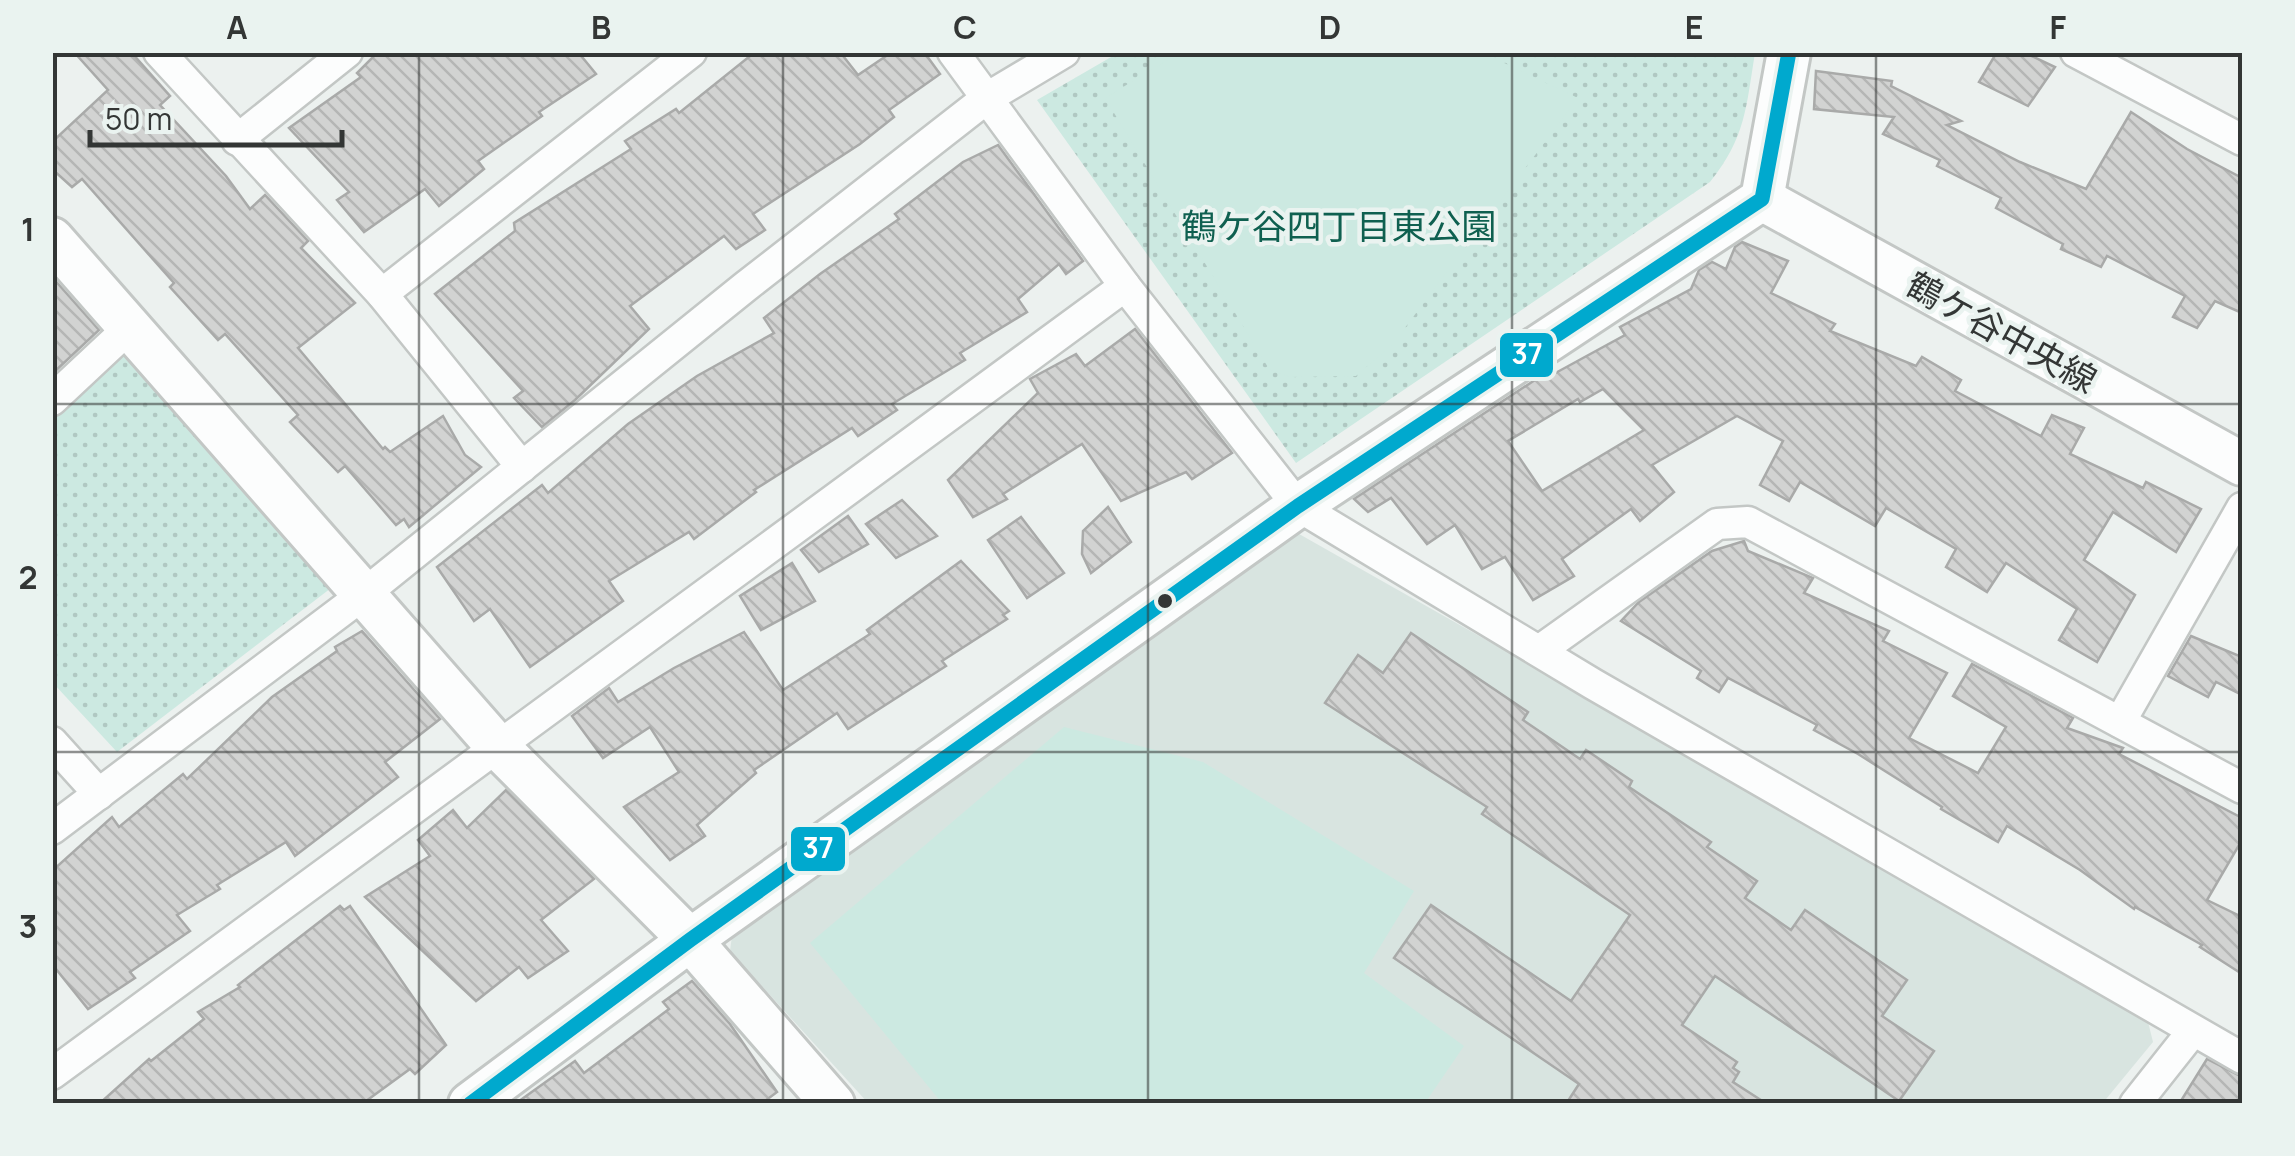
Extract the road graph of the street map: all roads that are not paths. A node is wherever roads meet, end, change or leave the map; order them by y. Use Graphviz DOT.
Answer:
graph roads {
  1 [pos="159,52"];
  2 [pos="347,52"];
  3 [pos="691,52"];
  4 [pos="954,52"];
  5 [pos="1064,52"];
  6 [pos="1789,52"];
  7 [pos="2076,52"];
  8 [pos="988,98"];
  9 [pos="237,140"];
  10 [pos="2242,140"];
  11 [pos="1762,199"];
  12 [pos="52,239"];
  13 [pos="1125,286"];
  14 [pos="382,294"];
  15 [pos="130,327"];
  16 [pos="52,400"];
  17 [pos="2242,464"];
  18 [pos="522,466"];
  19 [pos="1298,506"];
  20 [pos="2242,508"];
  21 [pos="364,594"];
  22 [pos="1539,651"];
  23 [pos="2120,722"];
  24 [pos="52,742"];
  25 [pos="497,746"];
  26 [pos="2242,788"];
  27 [pos="99,794"];
  28 [pos="52,828"];
  29 [pos="690,940"];
  30 [pos="2192,1032"];
  31 [pos="2242,1058"];
  32 [pos="57,1061"];
  33 [pos="470,1104"];
  34 [pos="832,1104"];
  35 [pos="2135,1104"];
  1 -- 9 [label="street"];
  2 -- 9 [label="street"];
  3 -- 14 [label="street"];
  4 -- 8 [label="street"];
  5 -- 8 [label="street"];
  6 -- 11 [label="street"];
  7 -- 10 [label="street"];
  8 -- 13 [label="street"];
  8 -- 18 [label="street"];
  9 -- 14 [label="street"];
  11 -- 17 [label="street, 鶴ケ谷中央線"];
  11 -- 19 [label="street"];
  12 -- 15 [label="street"];
  13 -- 19 [label="street"];
  13 -- 25 [label="street"];
  14 -- 18 [label="street"];
  15 -- 16 [label="street"];
  15 -- 21 [label="street"];
  18 -- 21 [label="street"];
  19 -- 22 [label="street"];
  19 -- 29 [label="street"];
  20 -- 23 [label="street"];
  21 -- 25 [label="street"];
  21 -- 27 [label="street"];
  22 -- 23 [label="street"];
  22 -- 30 [label="street"];
  23 -- 26 [label="street"];
  24 -- 27 [label="street"];
  25 -- 29 [label="street"];
  25 -- 32 [label="street"];
  27 -- 28 [label="street"];
  29 -- 33 [label="street"];
  29 -- 34 [label="street"];
  30 -- 31 [label="street"];
  30 -- 35 [label="street"];
}
